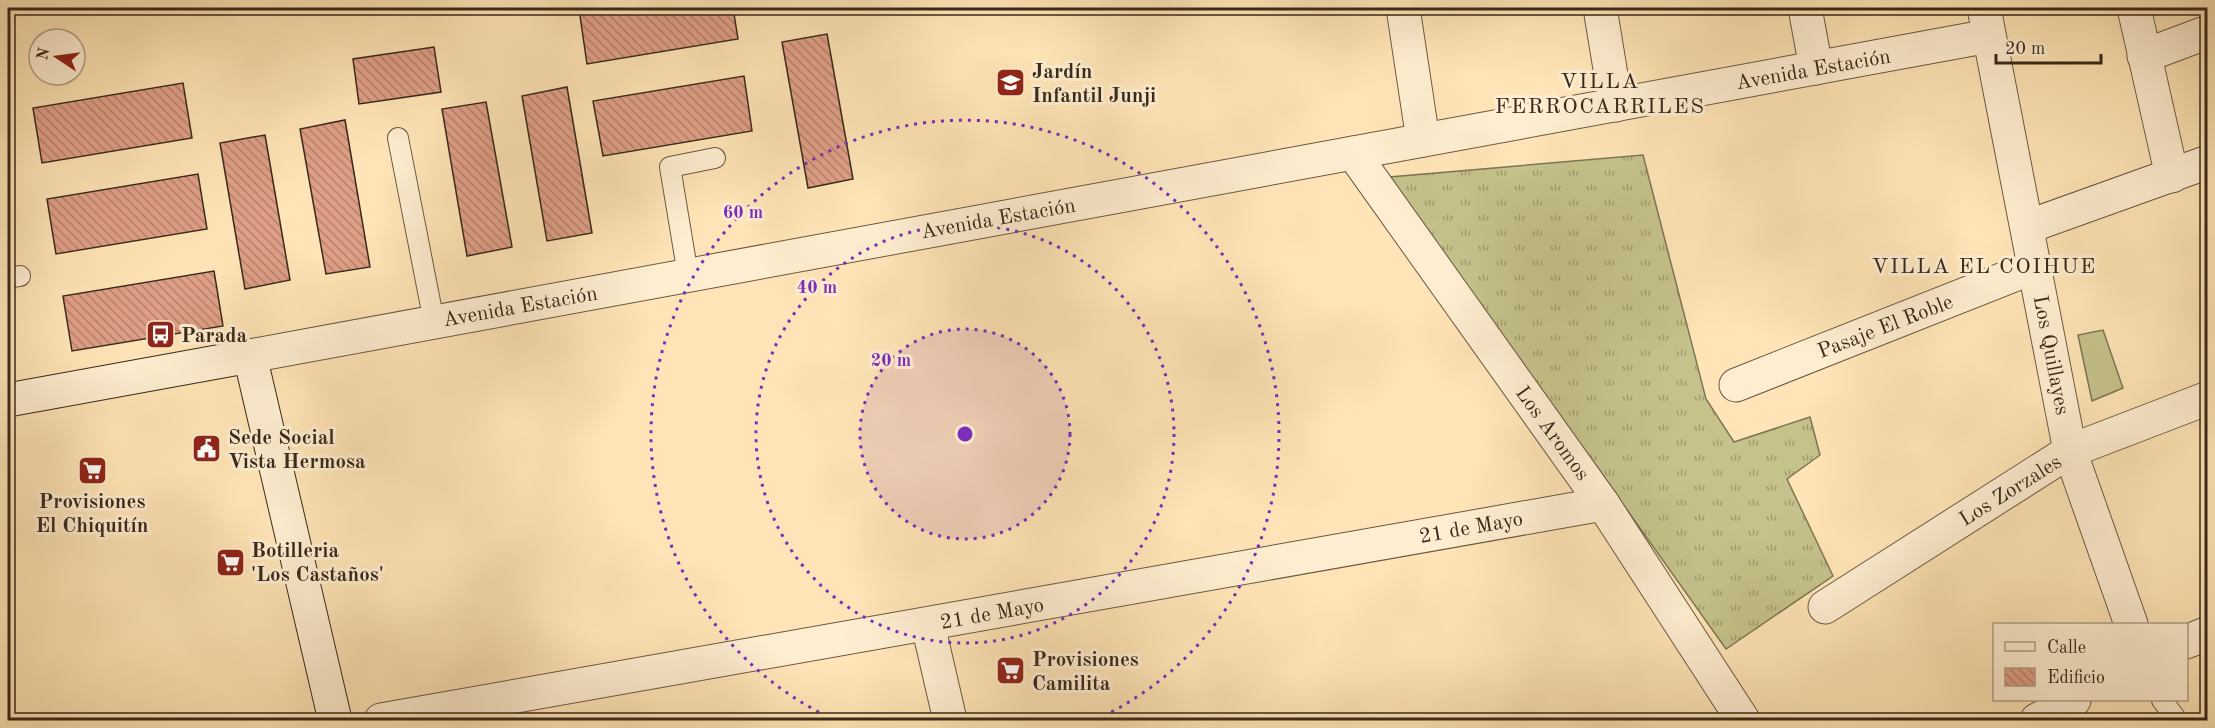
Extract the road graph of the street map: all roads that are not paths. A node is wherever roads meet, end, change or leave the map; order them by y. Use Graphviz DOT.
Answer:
graph roads {
  1 [pos="1403,8"];
  2 [pos="1600,8"];
  3 [pos="1805,8"];
  4 [pos="2134,8"];
  5 [pos="1986,22"];
  6 [pos="2208,32"];
  7 [pos="2144,56"];
  8 [pos="1816,68"];
  9 [pos="1616,105"];
  10 [pos="398,138"];
  11 [pos="1423,140"];
  12 [pos="1353,153"];
  13 [pos="715,158"];
  14 [pos="2208,162"];
  15 [pos="2172,176"];
  16 [pos="2027,227"];
  17 [pos="2034,267"];
  18 [pos="688,275"];
  19 [pos="434,322"];
  20 [pos="250,356"];
  21 [pos="1736,385"];
  22 [pos="2208,398"];
  23 [pos="8,400"];
  24 [pos="2070,451"];
  25 [pos="1603,504"];
  26 [pos="1825,608"];
  27 [pos="2131,623"];
  28 [pos="928,625"];
  29 [pos="2208,633"];
  30 [pos="2188,642"];
  31 [pos="2070,701"];
  32 [pos="2163,701"];
  33 [pos="335,720"];
  34 [pos="381,720"];
  35 [pos="950,720"];
  36 [pos="1743,720"];
  37 [pos="2037,720"];
  38 [pos="2177,720"];
  1 -- 11 [label="street"];
  2 -- 9 [label="street"];
  3 -- 8 [label="street"];
  4 -- 7 [label="street"];
  5 -- 8 [label="street, Avenida Estación"];
  5 -- 16 [label="street, Los Quillayes"];
  6 -- 7 [label="street"];
  7 -- 15 [label="street"];
  8 -- 9 [label="street, Avenida Estación"];
  9 -- 11 [label="street, Avenida Estación"];
  10 -- 19 [label="lane"];
  11 -- 12 [label="street, Avenida Estación"];
  12 -- 18 [label="street, Avenida Estación"];
  12 -- 25 [label="street, Los Aromos"];
  13 -- 18 [label="lane"];
  14 -- 15 [label="street"];
  15 -- 16 [label="street"];
  16 -- 17 [label="street, Los Quillayes"];
  17 -- 21 [label="street, Pasaje El Roble"];
  17 -- 24 [label="street, Los Quillayes"];
  18 -- 19 [label="street, Avenida Estación"];
  19 -- 20 [label="street, Avenida Estación"];
  20 -- 23 [label="street, Avenida Estación"];
  20 -- 33 [label="street"];
  22 -- 24 [label="street, Los Zorzales"];
  24 -- 26 [label="street, Los Zorzales"];
  24 -- 27 [label="street, Los Quillayes"];
  25 -- 28 [label="street, 21 de Mayo"];
  25 -- 36 [label="street, Los Aromos"];
  28 -- 34 [label="street, 21 de Mayo"];
  28 -- 35 [label="street"];
  29 -- 30 [label="street"];
  31 -- 37 [label="street"];
  32 -- 38 [label="lane"];
}
